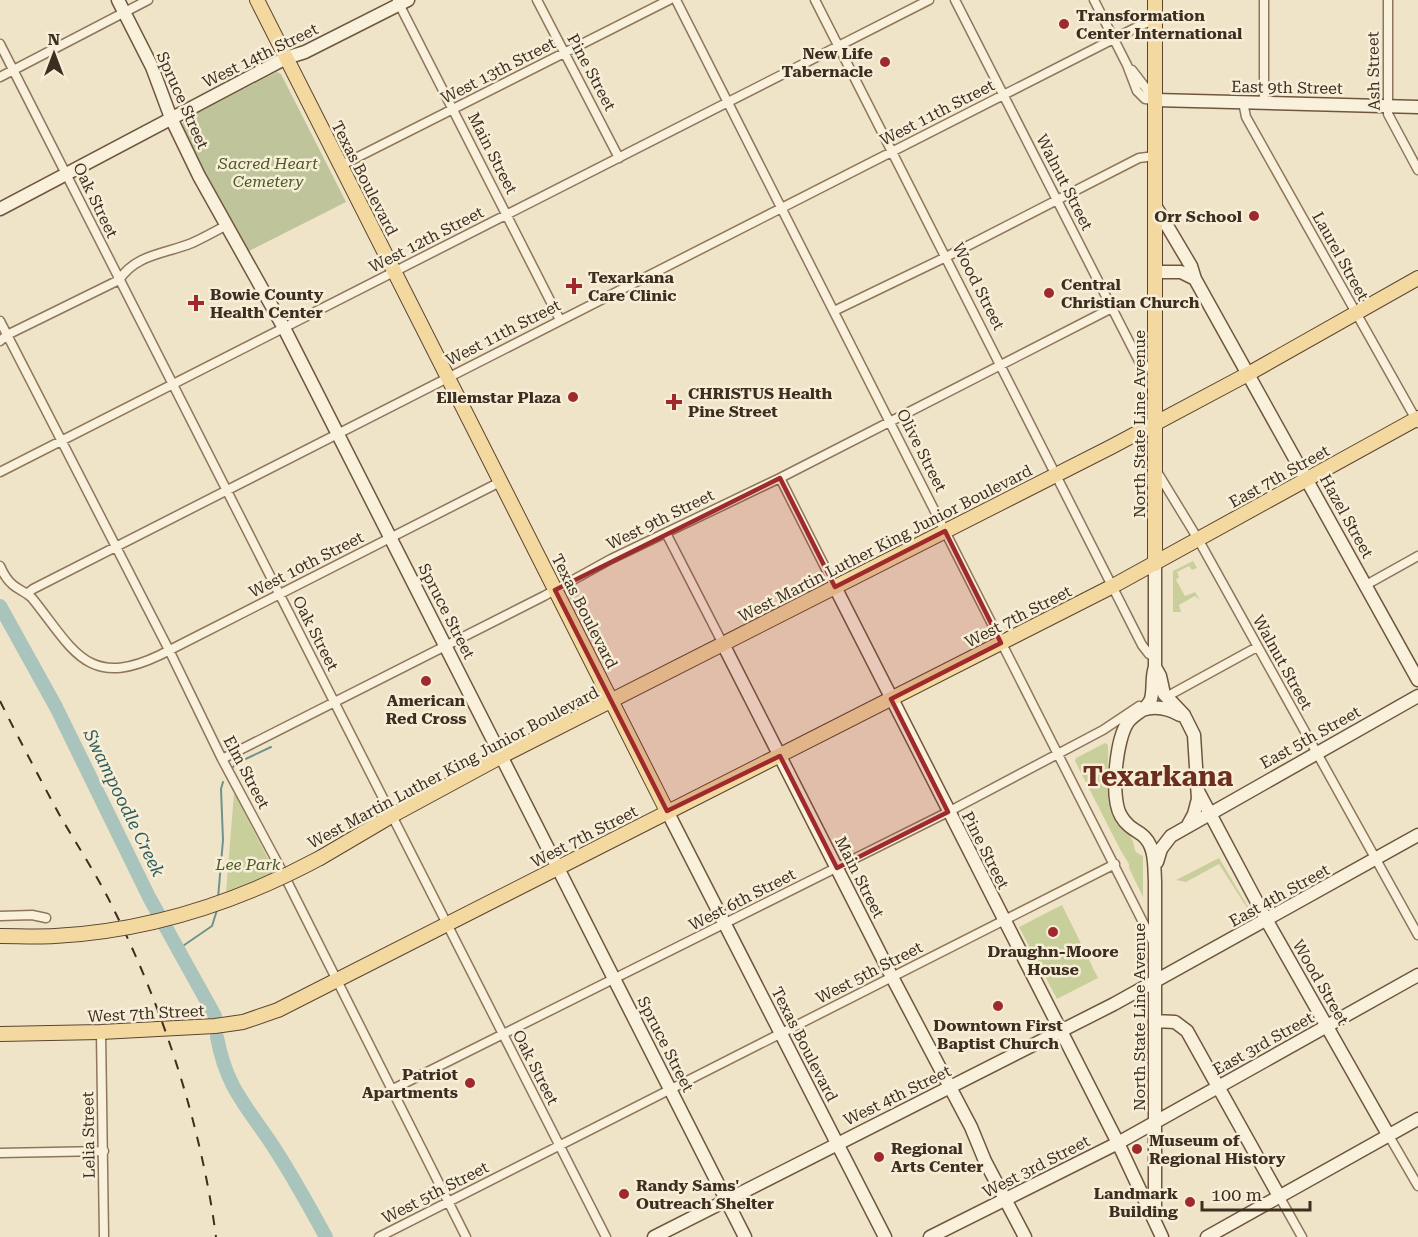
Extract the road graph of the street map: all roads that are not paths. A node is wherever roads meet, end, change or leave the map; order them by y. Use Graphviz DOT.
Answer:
graph roads {
  1 [pos="118,0"];
  2 [pos="148,0"];
  3 [pos="257,0"];
  4 [pos="537,0"];
  5 [pos="669,0"];
  6 [pos="676,0"];
  7 [pos="815,0"];
  8 [pos="929,0"];
  9 [pos="955,0"];
  10 [pos="1094,0"];
  11 [pos="1155,0"];
  12 [pos="1264,0"];
  13 [pos="1388,0"];
  14 [pos="401,1"];
  15 [pos="124,12"];
  16 [pos="1155,20"];
  17 [pos="1114,39"];
  18 [pos="0,44"];
  19 [pos="839,46"];
  20 [pos="564,53"];
  21 [pos="286,58"];
  22 [pos="13,70"];
  23 [pos="0,77"];
  24 [pos="1004,95"];
  25 [pos="1155,100"];
  26 [pos="1243,102"];
  27 [pos="728,103"];
  28 [pos="1264,103"];
  29 [pos="1387,106"];
  30 [pos="1418,107"];
  31 [pos="453,110"];
  32 [pos="171,118"];
  33 [pos="892,152"];
  34 [pos="1155,156"];
  35 [pos="619,158"];
  36 [pos="340,166"];
  37 [pos="1418,170"];
  38 [pos="67,174"];
  39 [pos="1058,201"];
  40 [pos="781,207"];
  41 [pos="1156,207"];
  42 [pos="0,209"];
  43 [pos="506,215"];
  44 [pos="225,226"];
  45 [pos="946,257"];
  46 [pos="394,272"];
  47 [pos="1156,272"];
  48 [pos="1418,278"];
  49 [pos="1195,279"];
  50 [pos="119,280"];
  51 [pos="1112,308"];
  52 [pos="834,311"];
  53 [pos="1355,312"];
  54 [pos="560,320"];
  55 [pos="0,321"];
  56 [pos="284,328"];
  57 [pos="4,338"];
  58 [pos="1000,366"];
  59 [pos="1155,369"];
  60 [pos="1248,374"];
  61 [pos="447,376"];
  62 [pos="172,384"];
  63 [pos="1417,420"];
  64 [pos="889,422"];
  65 [pos="1155,423"];
  66 [pos="338,433"];
  67 [pos="61,441"];
  68 [pos="1155,468"];
  69 [pos="0,472"];
  70 [pos="1057,475"];
  71 [pos="780,478"];
  72 [pos="1307,480"];
  73 [pos="500,482"];
  74 [pos="226,489"];
  75 [pos="945,531"];
  76 [pos="666,533"];
  77 [pos="391,538"];
  78 [pos="1198,539"];
  79 [pos="115,546"];
  80 [pos="1418,556"];
  81 [pos="1155,564"];
  82 [pos="0,566"];
  83 [pos="1366,585"];
  84 [pos="1113,586"];
  85 [pos="835,587"];
  86 [pos="555,590"];
  87 [pos="28,593"];
  88 [pos="279,594"];
  89 [pos="1001,643"];
  90 [pos="723,644"];
  91 [pos="446,646"];
  92 [pos="1257,647"];
  93 [pos="169,650"];
  94 [pos="1155,663"];
  95 [pos="1418,680"];
  96 [pos="1152,693"];
  97 [pos="1418,696"];
  98 [pos="1166,697"];
  99 [pos="891,699"];
  100 [pos="612,700"];
  101 [pos="334,701"];
  102 [pos="1142,710"];
  103 [pos="1188,722"];
  104 [pos="1104,729"];
  105 [pos="1119,743"];
  106 [pos="1317,753"];
  107 [pos="1058,754"];
  108 [pos="502,756"];
  109 [pos="780,756"];
  110 [pos="222,759"];
  111 [pos="1198,791"];
  112 [pos="667,811"];
  113 [pos="948,812"];
  114 [pos="1208,813"];
  115 [pos="393,815"];
  116 [pos="1187,826"];
  117 [pos="1143,835"];
  118 [pos="1170,836"];
  119 [pos="1418,836"];
  120 [pos="1376,859"];
  121 [pos="1114,864"];
  122 [pos="558,868"];
  123 [pos="837,868"];
  124 [pos="1155,881"];
  125 [pos="0,916"];
  126 [pos="46,918"];
  127 [pos="1004,921"];
  128 [pos="1267,921"];
  129 [pos="725,923"];
  130 [pos="448,924"];
  131 [pos="1418,935"];
  132 [pos="0,936"];
  133 [pos="1155,947"];
  134 [pos="1418,975"];
  135 [pos="892,977"];
  136 [pos="614,978"];
  137 [pos="336,980"];
  138 [pos="1155,982"];
  139 [pos="1155,1021"];
  140 [pos="1327,1026"];
  141 [pos="1060,1031"];
  142 [pos="101,1032"];
  143 [pos="0,1034"];
  144 [pos="781,1034"];
  145 [pos="503,1035"];
  146 [pos="1219,1086"];
  147 [pos="950,1087"];
  148 [pos="391,1090"];
  149 [pos="670,1090"];
  150 [pos="1418,1119"];
  151 [pos="1155,1122"];
  152 [pos="1389,1136"];
  153 [pos="837,1143"];
  154 [pos="1118,1143"];
  155 [pos="559,1145"];
  156 [pos="104,1151"];
  157 [pos="0,1153"];
  158 [pos="1418,1186"];
  159 [pos="1279,1196"];
  160 [pos="726,1200"];
  161 [pos="1005,1200"];
  162 [pos="448,1202"];
  163 [pos="1155,1224"];
  164 [pos="104,1237"];
  165 [pos="379,1237"];
  166 [pos="466,1237"];
  167 [pos="606,1237"];
  168 [pos="654,1237"];
  169 [pos="745,1237"];
  170 [pos="885,1237"];
  171 [pos="930,1237"];
  172 [pos="1025,1237"];
  173 [pos="1162,1237"];
  174 [pos="1207,1237"];
  175 [pos="1302,1237"];
  1 -- 15 [label="street, Spruce Street"];
  2 -- 15 [label="street"];
  3 -- 21 [label="main road, Texas Boulevard"];
  4 -- 20 [label="street, Pine Street"];
  5 -- 20 [label="street, West 13th Street"];
  6 -- 27 [label="street, Olive Street"];
  7 -- 19 [label="street, Wood Street"];
  8 -- 19 [label="street, West 12th Street"];
  9 -- 24 [label="street, Walnut Street"];
  10 -- 17 [label="street"];
  11 -- 16 [label="main road, North State Line Avenue"];
  12 -- 28 [label="street"];
  13 -- 29 [label="street, Ash Street"];
  14 -- 21 [label="street, West 14th Street"];
  14 -- 31 [label="street, Main Street"];
  15 -- 22 [label="street"];
  15 -- 32 [label="street, Spruce Street"];
  16 -- 17 [label="street, West 11th Street"];
  16 -- 25 [label="main road, North State Line Avenue"];
  17 -- 24 [label="street, West 11th Street"];
  17 -- 25 [label="street"];
  18 -- 22 [label="street, Oak Street"];
  19 -- 27 [label="street, West 12th Street"];
  19 -- 33 [label="street, Wood Street"];
  20 -- 31 [label="street, West 13th Street"];
  20 -- 35 [label="street, Pine Street"];
  21 -- 32 [label="street, West 14th Street"];
  21 -- 36 [label="main road, Texas Boulevard"];
  22 -- 23 [label="street"];
  22 -- 38 [label="street, Oak Street"];
  24 -- 33 [label="street, West 11th Street"];
  24 -- 39 [label="street, Walnut Street"];
  25 -- 26 [label="street, East 9th Street"];
  25 -- 34 [label="main road, North State Line Avenue"];
  26 -- 28 [label="street, East 9th Street"];
  26 -- 53 [label="street, Laurel Street"];
  27 -- 35 [label="street, West 12th Street"];
  27 -- 40 [label="street, Olive Street"];
  28 -- 29 [label="street, East 9th Street"];
  29 -- 30 [label="street, East 9th Street"];
  29 -- 37 [label="street, Ash Street"];
  31 -- 36 [label="street, West 13th Street"];
  31 -- 43 [label="street, Main Street"];
  32 -- 38 [label="street, West 14th Street"];
  32 -- 44 [label="street, Spruce Street"];
  33 -- 40 [label="street, West 11th Street"];
  33 -- 45 [label="street, Wood Street"];
  34 -- 39 [label="street"];
  34 -- 41 [label="main road, North State Line Avenue"];
  35 -- 43 [label="street, West 12th Street"];
  36 -- 46 [label="main road, Texas Boulevard"];
  38 -- 42 [label="street, West 14th Street"];
  38 -- 50 [label="street, Oak Street"];
  39 -- 45 [label="street"];
  39 -- 51 [label="street, Walnut Street"];
  40 -- 52 [label="street, Olive Street"];
  40 -- 54 [label="street, West 11th Street"];
  41 -- 47 [label="main road, North State Line Avenue"];
  41 -- 49 [label="street, Hazel Street"];
  43 -- 46 [label="street, West 12th Street"];
  43 -- 54 [label="street, Main Street"];
  44 -- 50 [label="street"];
  44 -- 56 [label="street, Spruce Street"];
  45 -- 52 [label="street"];
  45 -- 58 [label="street, Wood Street"];
  46 -- 56 [label="street, West 12th Street"];
  46 -- 61 [label="main road, Texas Boulevard"];
  47 -- 49 [label="street"];
  47 -- 59 [label="main road, North State Line Avenue"];
  48 -- 53 [label="main road, West Martin Luther King Junior Boulevard"];
  49 -- 60 [label="street, Hazel Street"];
  50 -- 57 [label="street"];
  50 -- 62 [label="street, Oak Street"];
  51 -- 58 [label="street, West 9th Street"];
  51 -- 59 [label="street, Walnut Street"];
  52 -- 64 [label="street, Olive Street"];
  53 -- 60 [label="main road, West Martin Luther King Junior Boulevard"];
  53 -- 63 [label="street, Laurel Street"];
  54 -- 61 [label="street, West 11th Street"];
  55 -- 57 [label="street, Elm Street"];
  56 -- 62 [label="street, West 12th Street"];
  56 -- 66 [label="street, Spruce Street"];
  57 -- 67 [label="street, Elm Street"];
  58 -- 64 [label="street, West 9th Street"];
  58 -- 70 [label="street, Wood Street"];
  59 -- 65 [label="main road, North State Line Avenue"];
  60 -- 65 [label="main road, West Martin Luther King Junior Boulevard"];
  60 -- 72 [label="street, Hazel Street"];
  61 -- 66 [label="street, West 11th Street"];
  61 -- 73 [label="main road, Texas Boulevard"];
  62 -- 67 [label="street, West 12th Street"];
  62 -- 74 [label="street, Oak Street"];
  63 -- 72 [label="main road, East 7th Street"];
  64 -- 71 [label="street, West 9th Street"];
  64 -- 75 [label="street, Olive Street"];
  65 -- 68 [label="main road, North State Line Avenue"];
  65 -- 70 [label="main road, West Martin Luther King Junior Boulevard"];
  66 -- 74 [label="street, West 11th Street"];
  66 -- 77 [label="street, Spruce Street"];
  67 -- 69 [label="street, West 12th Street"];
  67 -- 79 [label="street, Elm Street"];
  68 -- 78 [label="street, Walnut Street"];
  68 -- 81 [label="main road, North State Line Avenue"];
  70 -- 75 [label="main road, West Martin Luther King Junior Boulevard"];
  70 -- 84 [label="street, Wood Street"];
  71 -- 76 [label="street, West 9th Street"];
  71 -- 85 [label="street, Pine Street"];
  72 -- 78 [label="main road, East 7th Street"];
  72 -- 83 [label="street, Hazel Street"];
  73 -- 77 [label="street, West 10th Street"];
  73 -- 86 [label="main road, Texas Boulevard"];
  74 -- 79 [label="street, West 11th Street"];
  74 -- 88 [label="street, Oak Street"];
  75 -- 85 [label="main road, West Martin Luther King Junior Boulevard"];
  75 -- 89 [label="street, Olive Street"];
  76 -- 86 [label="street, West 9th Street"];
  76 -- 90 [label="street, Main Street"];
  77 -- 88 [label="street, West 10th Street"];
  77 -- 91 [label="street, Spruce Street"];
  78 -- 81 [label="main road, East 7th Street"];
  78 -- 92 [label="street, Walnut Street"];
  79 -- 87 [label="street, West 11th Street"];
  79 -- 93 [label="street, Elm Street"];
  80 -- 83 [label="street"];
  81 -- 84 [label="main road, West 7th Street"];
  81 -- 94 [label="street, North State Line Avenue"];
  82 -- 87 [label="street"];
  83 -- 95 [label="street, Hazel Street"];
  84 -- 89 [label="main road, West 7th Street"];
  84 -- 94 [label="street, Wood Street"];
  85 -- 90 [label="main road, West Martin Luther King Junior Boulevard"];
  85 -- 99 [label="street, Pine Street"];
  86 -- 91 [label="street, West 9th Street"];
  86 -- 100 [label="main road, Texas Boulevard"];
  87 -- 93 [label="street, West 10th Street"];
  88 -- 93 [label="street, West 10th Street"];
  88 -- 101 [label="street, Oak Street"];
  89 -- 99 [label="main road, West 7th Street"];
  89 -- 107 [label="street, Olive Street"];
  90 -- 100 [label="main road, West Martin Luther King Junior Boulevard"];
  90 -- 109 [label="street, Main Street"];
  91 -- 101 [label="street, West 9th Street"];
  91 -- 108 [label="street, Spruce Street"];
  92 -- 98 [label="street"];
  92 -- 106 [label="street, Walnut Street"];
  93 -- 110 [label="street, Elm Street"];
  94 -- 96 [label="street, North State Line Avenue"];
  94 -- 98 [label="street, North State Line Avenue"];
  96 -- 102 [label="street, North State Line Avenue"];
  96 -- 104 [label="street, West 6th Street"];
  97 -- 106 [label="street, East 5th Street"];
  98 -- 103 [label="street, North State Line Avenue"];
  99 -- 109 [label="main road, West 7th Street"];
  99 -- 113 [label="street, Pine Street"];
  100 -- 108 [label="main road, West Martin Luther King Junior Boulevard"];
  100 -- 112 [label="main road, Texas Boulevard"];
  101 -- 110 [label="street, West 9th Street"];
  101 -- 115 [label="street, Oak Street"];
  102 -- 103 [label="street"];
  102 -- 105 [label="street, North State Line Avenue"];
  103 -- 111 [label="street, North State Line Avenue"];
  104 -- 105 [label="street"];
  104 -- 107 [label="street, West 6th Street"];
  105 -- 117 [label="street, North State Line Avenue"];
  106 -- 114 [label="street, East 5th Street"];
  106 -- 120 [label="street, Walnut Street"];
  107 -- 113 [label="street, West 6th Street"];
  107 -- 121 [label="street, Olive Street"];
  108 -- 115 [label="main road, West Martin Luther King Junior Boulevard"];
  108 -- 122 [label="street, Spruce Street"];
  109 -- 112 [label="main road, West 7th Street"];
  109 -- 123 [label="street, Main Street"];
  110 -- 137 [label="street, Elm Street"];
  111 -- 114 [label="street, Wood Street"];
  111 -- 116 [label="street, North State Line Avenue"];
  112 -- 122 [label="main road, West 7th Street"];
  112 -- 129 [label="street, Texas Boulevard"];
  113 -- 123 [label="street, West 6th Street"];
  113 -- 127 [label="street, Pine Street"];
  114 -- 116 [label="street, East 5th Street"];
  114 -- 128 [label="street, Wood Street"];
  115 -- 130 [label="street, Oak Street"];
  115 -- 132 [label="main road, West Martin Luther King Junior Boulevard, bridge"];
  116 -- 118 [label="street"];
  117 -- 118 [label="street"];
  117 -- 124 [label="street, North State Line Avenue"];
  118 -- 124 [label="street, North State Line Avenue"];
  119 -- 120 [label="street, East 4th Street"];
  120 -- 128 [label="street, East 4th Street"];
  120 -- 131 [label="street, Walnut Street"];
  121 -- 127 [label="street, West 5th Street"];
  121 -- 133 [label="street, Olive Street"];
  122 -- 130 [label="main road, West 7th Street"];
  122 -- 136 [label="street, Spruce Street"];
  123 -- 129 [label="street, West 6th Street"];
  123 -- 135 [label="street, Main Street"];
  124 -- 133 [label="street, North State Line Avenue"];
  125 -- 126 [label="street"];
  127 -- 135 [label="street, West 5th Street"];
  127 -- 141 [label="street, Pine Street"];
  128 -- 138 [label="street, East 4th Street"];
  128 -- 140 [label="street, Wood Street"];
  129 -- 136 [label="street, West 6th Street"];
  129 -- 144 [label="street, Texas Boulevard"];
  130 -- 137 [label="main road, West 7th Street"];
  130 -- 145 [label="street, Oak Street"];
  133 -- 138 [label="street, North State Line Avenue"];
  134 -- 140 [label="street, East 3rd Street"];
  135 -- 144 [label="street, West 5th Street"];
  135 -- 147 [label="street, Main Street"];
  136 -- 145 [label="street, West 6th Street"];
  136 -- 149 [label="street, Spruce Street"];
  137 -- 142 [label="main road, West 7th Street"];
  137 -- 148 [label="street, Elm Street"];
  138 -- 139 [label="street, North State Line Avenue"];
  138 -- 141 [label="street, West 4th Street"];
  139 -- 146 [label="street"];
  139 -- 151 [label="street, North State Line Avenue"];
  140 -- 146 [label="street, East 3rd Street"];
  140 -- 152 [label="street, Wood Street"];
  141 -- 147 [label="street, West 4th Street"];
  141 -- 154 [label="street, Pine Street"];
  142 -- 143 [label="main road, West 7th Street"];
  142 -- 156 [label="street, Lelia Street"];
  144 -- 149 [label="street, West 5th Street"];
  144 -- 153 [label="street, Texas Boulevard"];
  145 -- 148 [label="street, West 6th Street"];
  145 -- 155 [label="street, Oak Street"];
  146 -- 151 [label="street, East 3rd Street"];
  146 -- 159 [label="street"];
  147 -- 153 [label="street, West 4th Street"];
  147 -- 161 [label="street, Main Street"];
  148 -- 162 [label="street, Elm Street"];
  149 -- 155 [label="street, West 5th Street"];
  149 -- 160 [label="street, Spruce Street"];
  150 -- 152 [label="street"];
  151 -- 154 [label="street, West 3rd Street"];
  151 -- 163 [label="street, North State Line Avenue"];
  152 -- 158 [label="street, Wood Street"];
  152 -- 159 [label="street"];
  153 -- 160 [label="street, West 4th Street"];
  153 -- 170 [label="street, Texas Boulevard"];
  154 -- 161 [label="street, West 3rd Street"];
  154 -- 163 [label="street, Pine Street"];
  155 -- 162 [label="street, West 5th Street"];
  155 -- 167 [label="street, Oak Street"];
  156 -- 157 [label="street"];
  156 -- 164 [label="street, Lelia Street"];
  159 -- 174 [label="street"];
  159 -- 175 [label="street"];
  160 -- 168 [label="street, West 4th Street"];
  160 -- 169 [label="street, Spruce Street"];
  161 -- 171 [label="street, West 3rd Street"];
  161 -- 172 [label="street, Main Street"];
  162 -- 165 [label="street, West 5th Street"];
  162 -- 166 [label="street, Elm Street"];
  163 -- 173 [label="street, Pine Street"];
}
